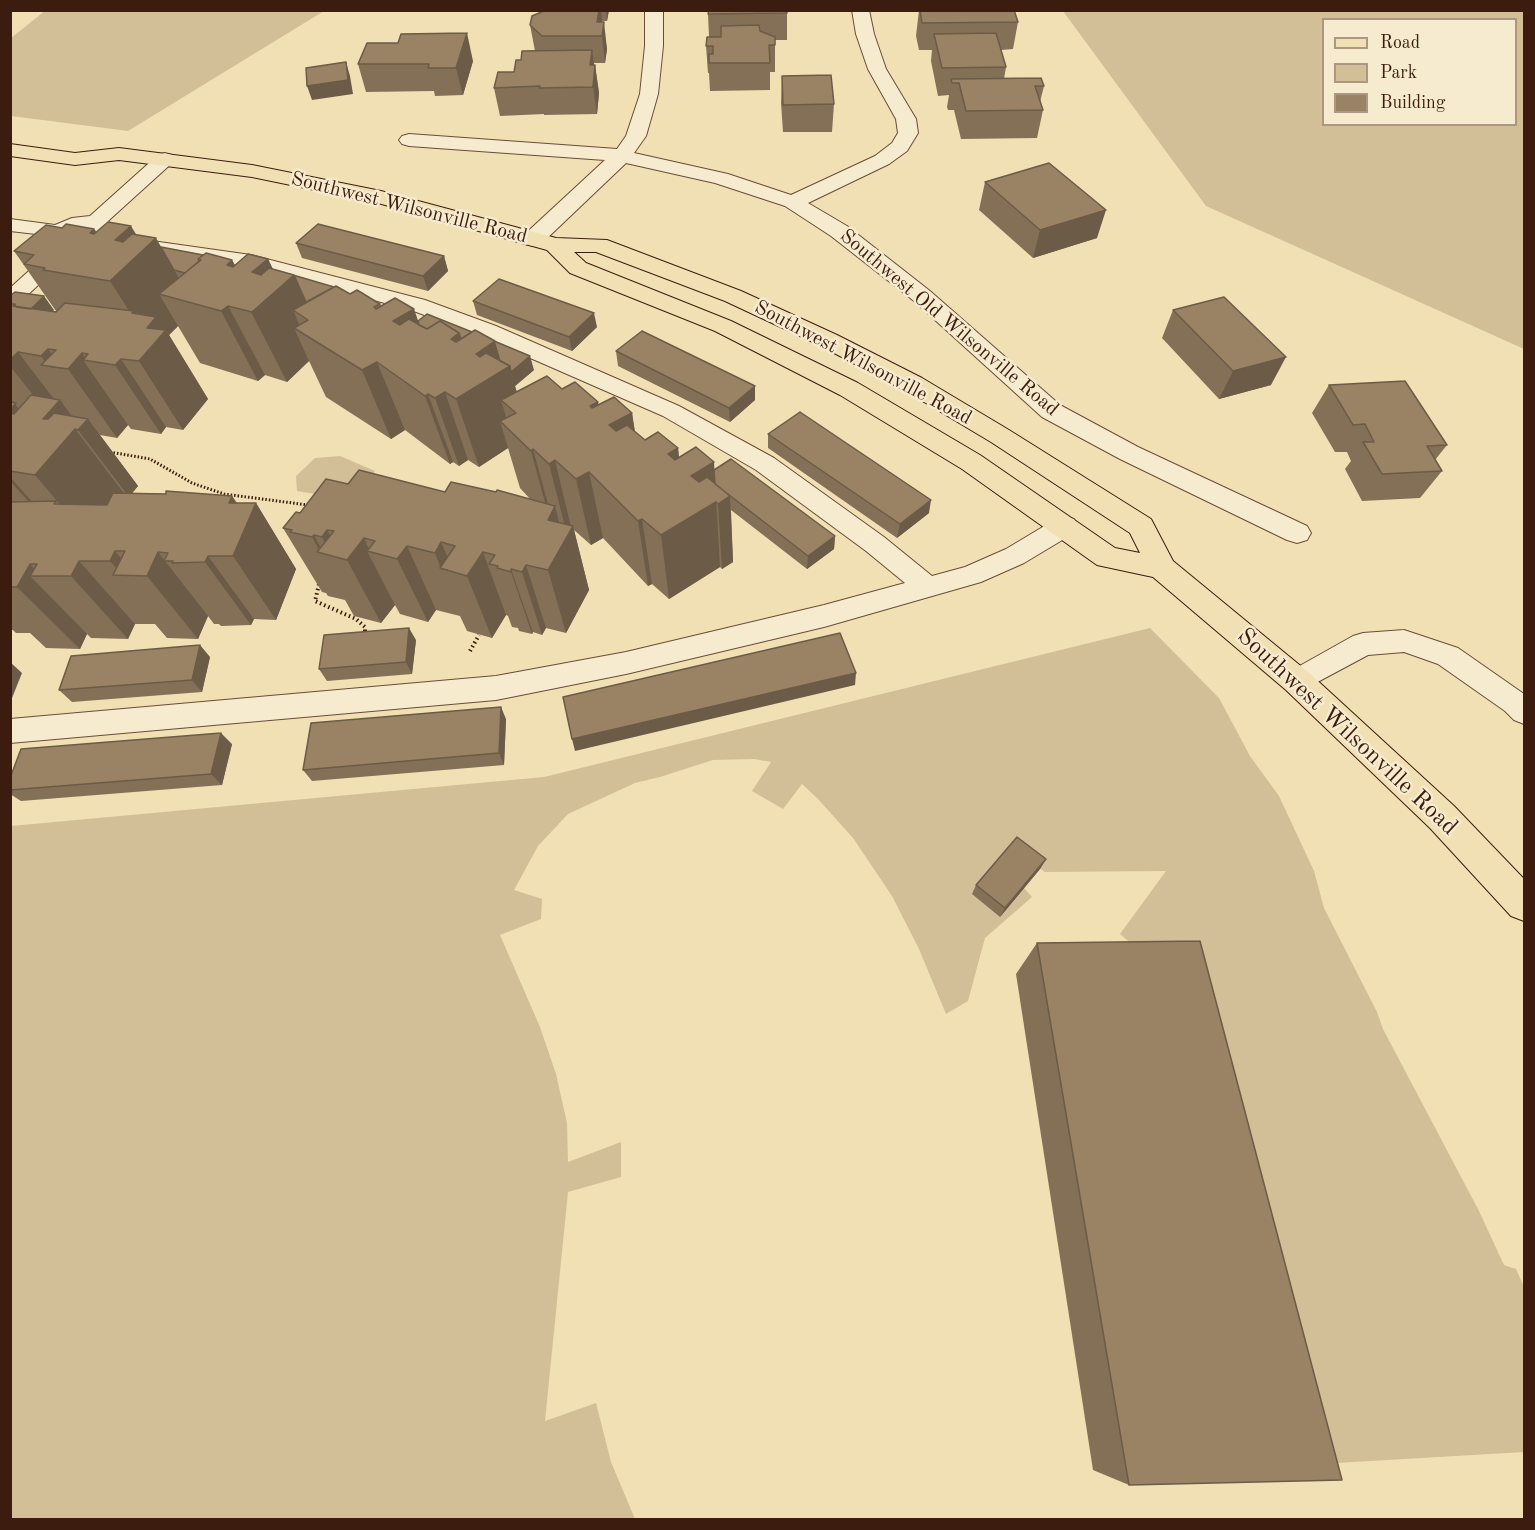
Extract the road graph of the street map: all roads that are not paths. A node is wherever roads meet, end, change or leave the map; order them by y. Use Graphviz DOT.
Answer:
graph roads {
  1 [pos="654,10"];
  2 [pos="860,10"];
  3 [pos="84,138"];
  4 [pos="409,140"];
  5 [pos="10,150"];
  6 [pos="119,154"];
  7 [pos="621,156"];
  8 [pos="165,159"];
  9 [pos="792,202"];
  10 [pos="10,225"];
  11 [pos="98,231"];
  12 [pos="61,241"];
  13 [pos="544,242"];
  14 [pos="10,300"];
  15 [pos="1065,526"];
  16 [pos="1297,533"];
  17 [pos="1162,568"];
  18 [pos="928,588"];
  19 [pos="1297,681"];
  20 [pos="1524,712"];
  21 [pos="10,731"];
  22 [pos="1524,904"];
  1 -- 7 [label="street"];
  2 -- 9 [label="street"];
  3 -- 6 [label="main road, Southwest Wilsonville Road"];
  4 -- 7 [label="street, Southwest Old Wilsonville Road"];
  5 -- 6 [label="main road, Southwest Wilsonville Road"];
  6 -- 8 [label="main road, Southwest Wilsonville Road"];
  7 -- 9 [label="street, Southwest Old Wilsonville Road"];
  7 -- 13 [label="street"];
  8 -- 11 [label="lane"];
  8 -- 13 [label="main road, Southwest Wilsonville Road"];
  9 -- 16 [label="street, Southwest Old Wilsonville Road"];
  10 -- 12 [label="lane"];
  11 -- 12 [label="lane"];
  11 -- 18 [label="lane"];
  12 -- 14 [label="lane"];
  13 -- 15 [label="main road, Southwest Wilsonville Road"];
  13 -- 17 [label="main road, Southwest Wilsonville Road"];
  15 -- 17 [label="main road, Southwest Wilsonville Road"];
  15 -- 18 [label="lane"];
  17 -- 19 [label="main road, Southwest Wilsonville Road"];
  18 -- 21 [label="lane"];
  19 -- 20 [label="lane"];
  19 -- 22 [label="main road, Southwest Wilsonville Road"];
}
